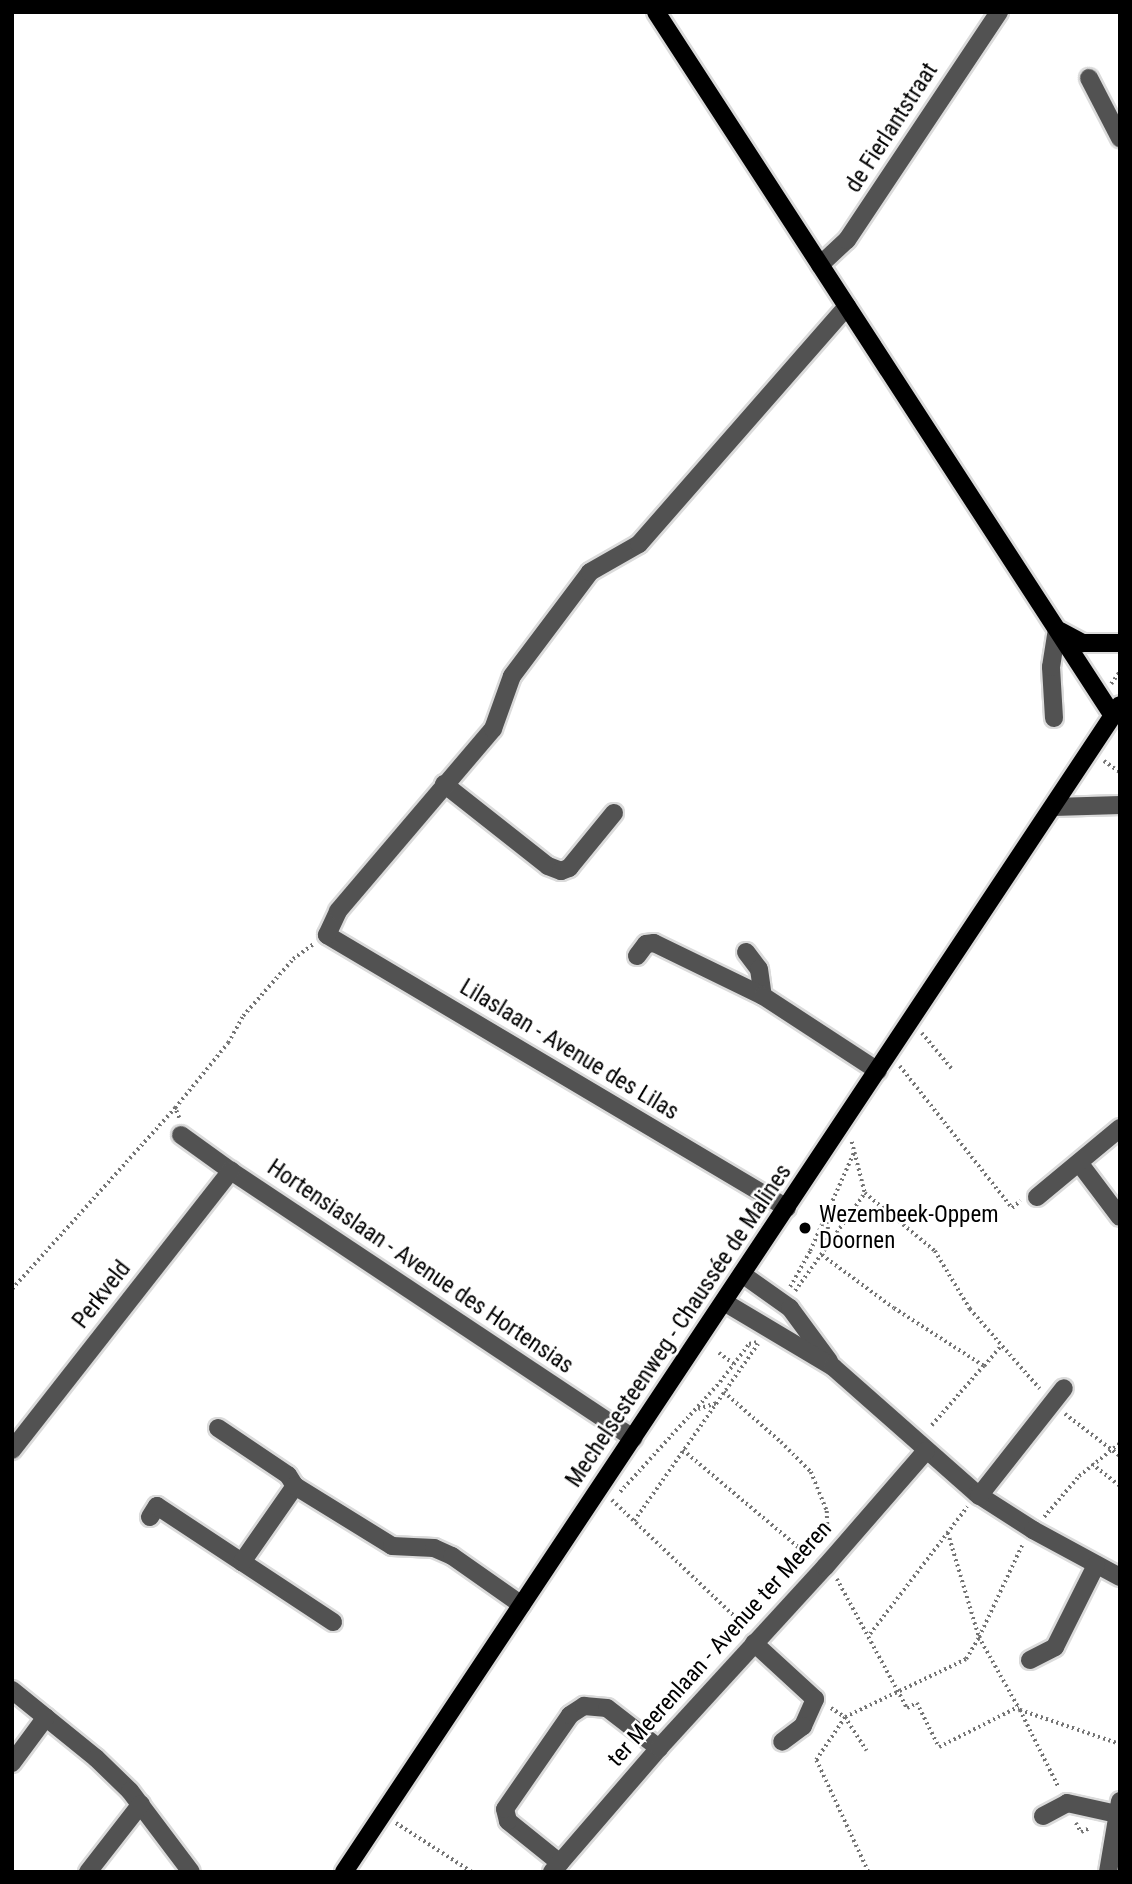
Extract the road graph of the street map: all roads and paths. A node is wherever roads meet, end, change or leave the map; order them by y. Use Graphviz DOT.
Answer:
graph roads {
  1 [pos="656,12"];
  2 [pos="999,12"];
  3 [pos="1089,78"];
  4 [pos="1120,138"];
  5 [pos="820,265"];
  6 [pos="846,306"];
  7 [pos="1057,629"];
  8 [pos="1120,643"];
  9 [pos="1120,671"];
  10 [pos="1116,677"];
  11 [pos="1117,716"];
  12 [pos="1054,718"];
  13 [pos="1102,760"];
  14 [pos="1120,772"];
  15 [pos="444,784"];
  16 [pos="1120,805"];
  17 [pos="1054,807"];
  18 [pos="614,813"];
  19 [pos="327,935"];
  20 [pos="746,952"];
  21 [pos="637,956"];
  22 [pos="763,996"];
  23 [pos="911,1021"];
  24 [pos="890,1053"];
  25 [pos="952,1069"];
  26 [pos="878,1071"];
  27 [pos="175,1108"];
  28 [pos="846,1120"];
  29 [pos="1120,1128"];
  30 [pos="181,1135"];
  31 [pos="854,1152"];
  32 [pos="1080,1164"];
  33 [pos="231,1171"];
  34 [pos="866,1194"];
  35 [pos="1037,1197"];
  36 [pos="786,1208"];
  37 [pos="829,1209"];
  38 [pos="1120,1217"];
  39 [pos="827,1248"];
  40 [pos="822,1255"];
  41 [pos="742,1274"];
  42 [pos="12,1289"];
  43 [pos="724,1302"];
  44 [pos="1001,1346"];
  45 [pos="719,1353"];
  46 [pos="734,1364"];
  47 [pos="984,1366"];
  48 [pos="833,1367"];
  49 [pos="1064,1388"];
  50 [pos="724,1392"];
  51 [pos="717,1403"];
  52 [pos="1054,1405"];
  53 [pos="696,1409"];
  54 [pos="218,1428"];
  55 [pos="633,1438"];
  56 [pos="1120,1443"];
  57 [pos="921,1447"];
  58 [pos="12,1450"];
  59 [pos="684,1450"];
  60 [pos="1110,1450"];
  61 [pos="1120,1456"];
  62 [pos="1093,1464"];
  63 [pos="295,1486"];
  64 [pos="1120,1486"];
  65 [pos="978,1495"];
  66 [pos="150,1517"];
  67 [pos="634,1521"];
  68 [pos="1033,1530"];
  69 [pos="242,1562"];
  70 [pos="1096,1564"];
  71 [pos="825,1567"];
  72 [pos="1120,1577"];
  73 [pos="522,1605"];
  74 [pos="333,1622"];
  75 [pos="870,1634"];
  76 [pos="756,1641"];
  77 [pos="1030,1660"];
  78 [pos="12,1690"];
  79 [pos="900,1690"];
  80 [pos="815,1699"];
  81 [pos="46,1717"];
  82 [pos="845,1717"];
  83 [pos="782,1742"];
  84 [pos="659,1748"];
  85 [pos="867,1751"];
  86 [pos="12,1763"];
  87 [pos="1067,1803"];
  88 [pos="141,1804"];
  89 [pos="1119,1807"];
  90 [pos="383,1814"];
  91 [pos="1043,1816"];
  92 [pos="556,1868"];
  93 [pos="88,1872"];
  94 [pos="191,1872"];
  95 [pos="344,1872"];
  96 [pos="472,1872"];
  97 [pos="868,1872"];
  98 [pos="1108,1872"];
  1 -- 5 [label="main road"];
  2 -- 5 [label="street, de Fierlantstraat"];
  3 -- 4 [label="street"];
  5 -- 6 [label="main road"];
  6 -- 7 [label="main road"];
  6 -- 15 [label="street"];
  7 -- 8 [label="main road"];
  7 -- 11 [label="main road"];
  7 -- 12 [label="street"];
  9 -- 10 [label="path"];
  11 -- 17 [label="main road, Mechelsesteenweg - Chaussée de Malines"];
  13 -- 14 [label="path"];
  15 -- 18 [label="street"];
  15 -- 19 [label="street"];
  16 -- 17 [label="street"];
  17 -- 23 [label="main road, Mechelsesteenweg - Chaussée de Malines"];
  19 -- 27 [label="path"];
  19 -- 36 [label="street, Lilaslaan - Avenue des Lilas"];
  20 -- 22 [label="street"];
  21 -- 22 [label="street"];
  22 -- 26 [label="street"];
  23 -- 24 [label="main road, Mechelsesteenweg - Chaussée de Malines"];
  23 -- 25 [label="path"];
  24 -- 26 [label="main road, Mechelsesteenweg - Chaussée de Malines"];
  24 -- 35 [label="path"];
  26 -- 28 [label="main road, Mechelsesteenweg - Chaussée de Malines"];
  27 -- 30 [label="path"];
  27 -- 42 [label="path"];
  28 -- 31 [label="path"];
  28 -- 36 [label="main road, Mechelsesteenweg - Chaussée de Malines"];
  29 -- 32 [label="street"];
  30 -- 33 [label="street, Hortensiaslaan - Avenue des Hortensias"];
  31 -- 34 [label="path"];
  31 -- 37 [label="path"];
  32 -- 35 [label="street"];
  32 -- 38 [label="street"];
  33 -- 55 [label="street, Hortensiaslaan - Avenue des Hortensias"];
  33 -- 58 [label="street, Perkveld"];
  34 -- 39 [label="path"];
  34 -- 44 [label="path"];
  36 -- 41 [label="main road, Mechelsesteenweg - Chaussée de Malines"];
  37 -- 39 [label="path"];
  37 -- 40 [label="path"];
  39 -- 40 [label="path"];
  40 -- 47 [label="path"];
  41 -- 43 [label="main road, Mechelsesteenweg - Chaussée de Malines"];
  41 -- 48 [label="street"];
  43 -- 48 [label="street"];
  43 -- 55 [label="main road, Mechelsesteenweg - Chaussée de Malines"];
  44 -- 47 [label="path"];
  44 -- 52 [label="path"];
  45 -- 46 [label="path"];
  46 -- 50 [label="path"];
  46 -- 53 [label="path"];
  47 -- 57 [label="path"];
  48 -- 57 [label="street"];
  49 -- 52 [label="street"];
  50 -- 51 [label="path"];
  50 -- 71 [label="path"];
  51 -- 53 [label="path"];
  51 -- 59 [label="path"];
  52 -- 60 [label="path"];
  52 -- 65 [label="street"];
  53 -- 67 [label="path"];
  54 -- 63 [label="street"];
  55 -- 73 [label="main road, Mechelsesteenweg - Chaussée de Malines"];
  56 -- 60 [label="path"];
  57 -- 65 [label="street"];
  57 -- 71 [label="street, ter Meerenlaan - Avenue ter Meeren"];
  59 -- 67 [label="path"];
  59 -- 71 [label="path"];
  60 -- 61 [label="path"];
  60 -- 62 [label="path"];
  62 -- 64 [label="path"];
  62 -- 68 [label="path"];
  63 -- 69 [label="street"];
  63 -- 73 [label="street"];
  65 -- 68 [label="street"];
  65 -- 75 [label="path"];
  66 -- 69 [label="street"];
  67 -- 76 [label="path"];
  68 -- 70 [label="street"];
  68 -- 79 [label="path"];
  69 -- 74 [label="street"];
  70 -- 72 [label="street"];
  70 -- 77 [label="street"];
  71 -- 75 [label="path"];
  71 -- 76 [label="street, ter Meerenlaan - Avenue ter Meeren"];
  73 -- 90 [label="main road, Mechelsesteenweg - Chaussée de Malines"];
  75 -- 79 [label="path"];
  76 -- 80 [label="street"];
  76 -- 84 [label="street, ter Meerenlaan - Avenue ter Meeren"];
  78 -- 81 [label="street"];
  79 -- 82 [label="path"];
  79 -- 87 [label="path"];
  80 -- 82 [label="path"];
  80 -- 83 [label="street"];
  81 -- 86 [label="street"];
  81 -- 88 [label="street"];
  82 -- 85 [label="path"];
  82 -- 97 [label="path"];
  84 -- 92 [label="street, ter Meerenlaan - Avenue ter Meeren"];
  84 -- 92 [label="street"];
  87 -- 89 [label="street"];
  87 -- 89 [label="path"];
  87 -- 91 [label="street"];
  88 -- 93 [label="street"];
  88 -- 94 [label="street"];
  89 -- 98 [label="street"];
  90 -- 95 [label="main road, Mechelsesteenweg - Chaussée de Malines"];
  90 -- 96 [label="path"];
}
